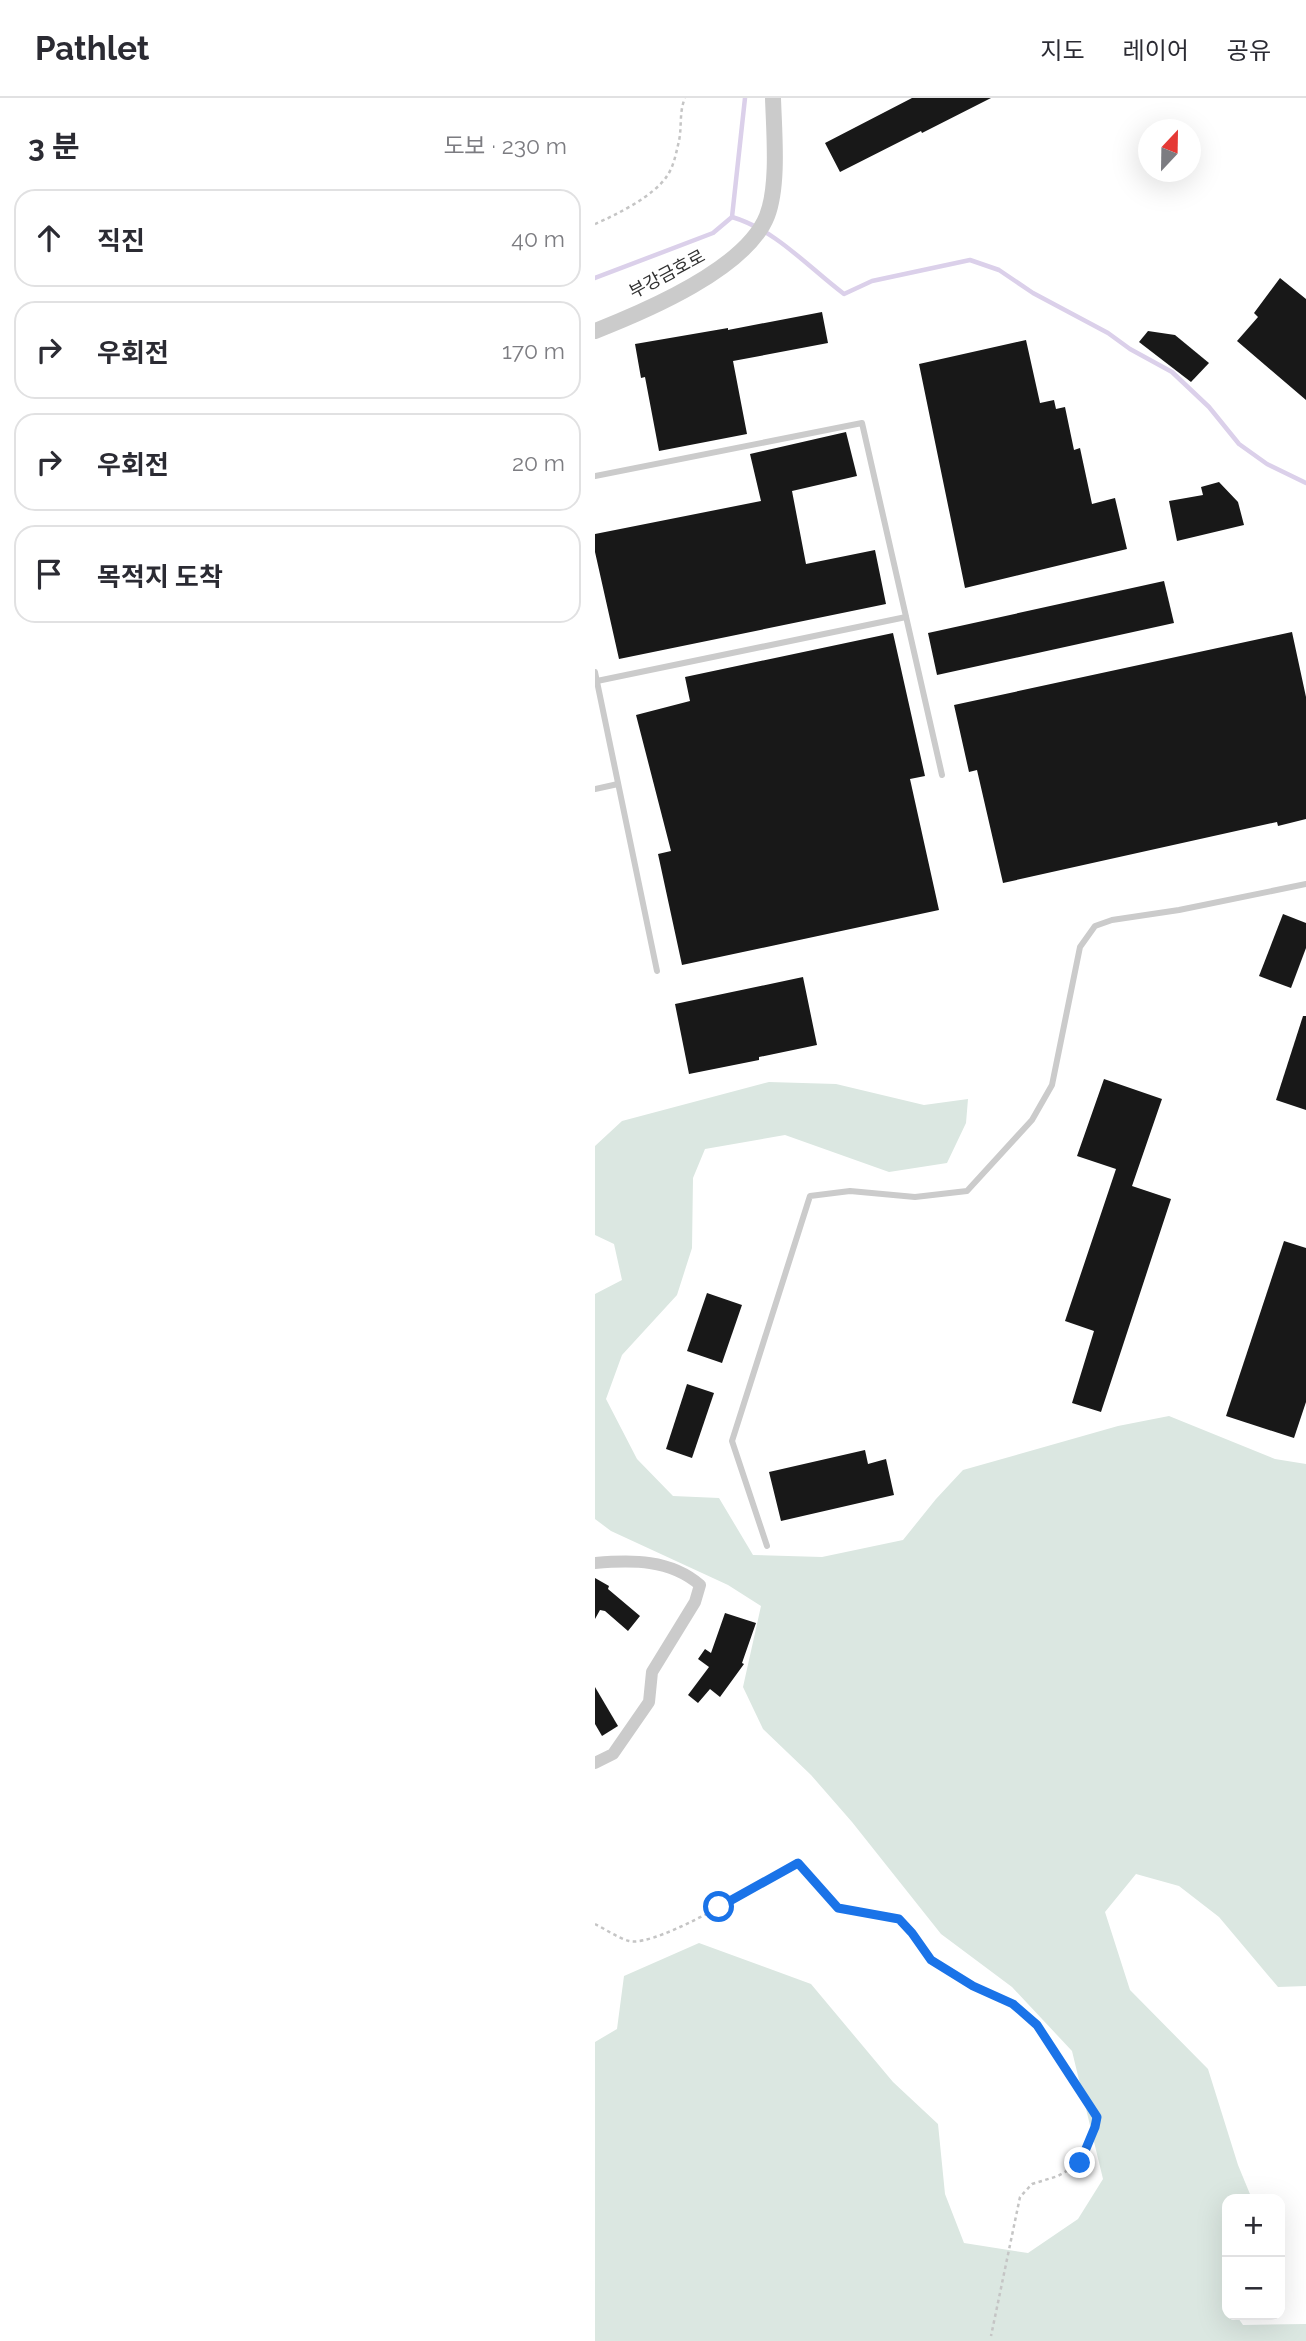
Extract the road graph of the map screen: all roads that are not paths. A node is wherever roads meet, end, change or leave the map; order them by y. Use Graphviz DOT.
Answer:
graph roads {
  1 [pos="773,98"];
  2 [pos="595,331"];
  3 [pos="595,476"];
  4 [pos="906,617"];
  5 [pos="595,672"];
  6 [pos="597,681"];
  7 [pos="942,775"];
  8 [pos="618,784"];
  9 [pos="595,789"];
  10 [pos="1306,884"];
  11 [pos="657,971"];
  12 [pos="767,1546"];
  13 [pos="595,1563"];
  14 [pos="595,1763"];
  1 -- 2 [label="street, 부강금호로"];
  3 -- 4 [label="lane"];
  4 -- 6 [label="lane"];
  4 -- 7 [label="lane"];
  5 -- 6 [label="lane"];
  6 -- 8 [label="lane"];
  8 -- 9 [label="lane"];
  8 -- 11 [label="lane"];
  10 -- 12 [label="lane"];
  13 -- 14 [label="street"];
}
